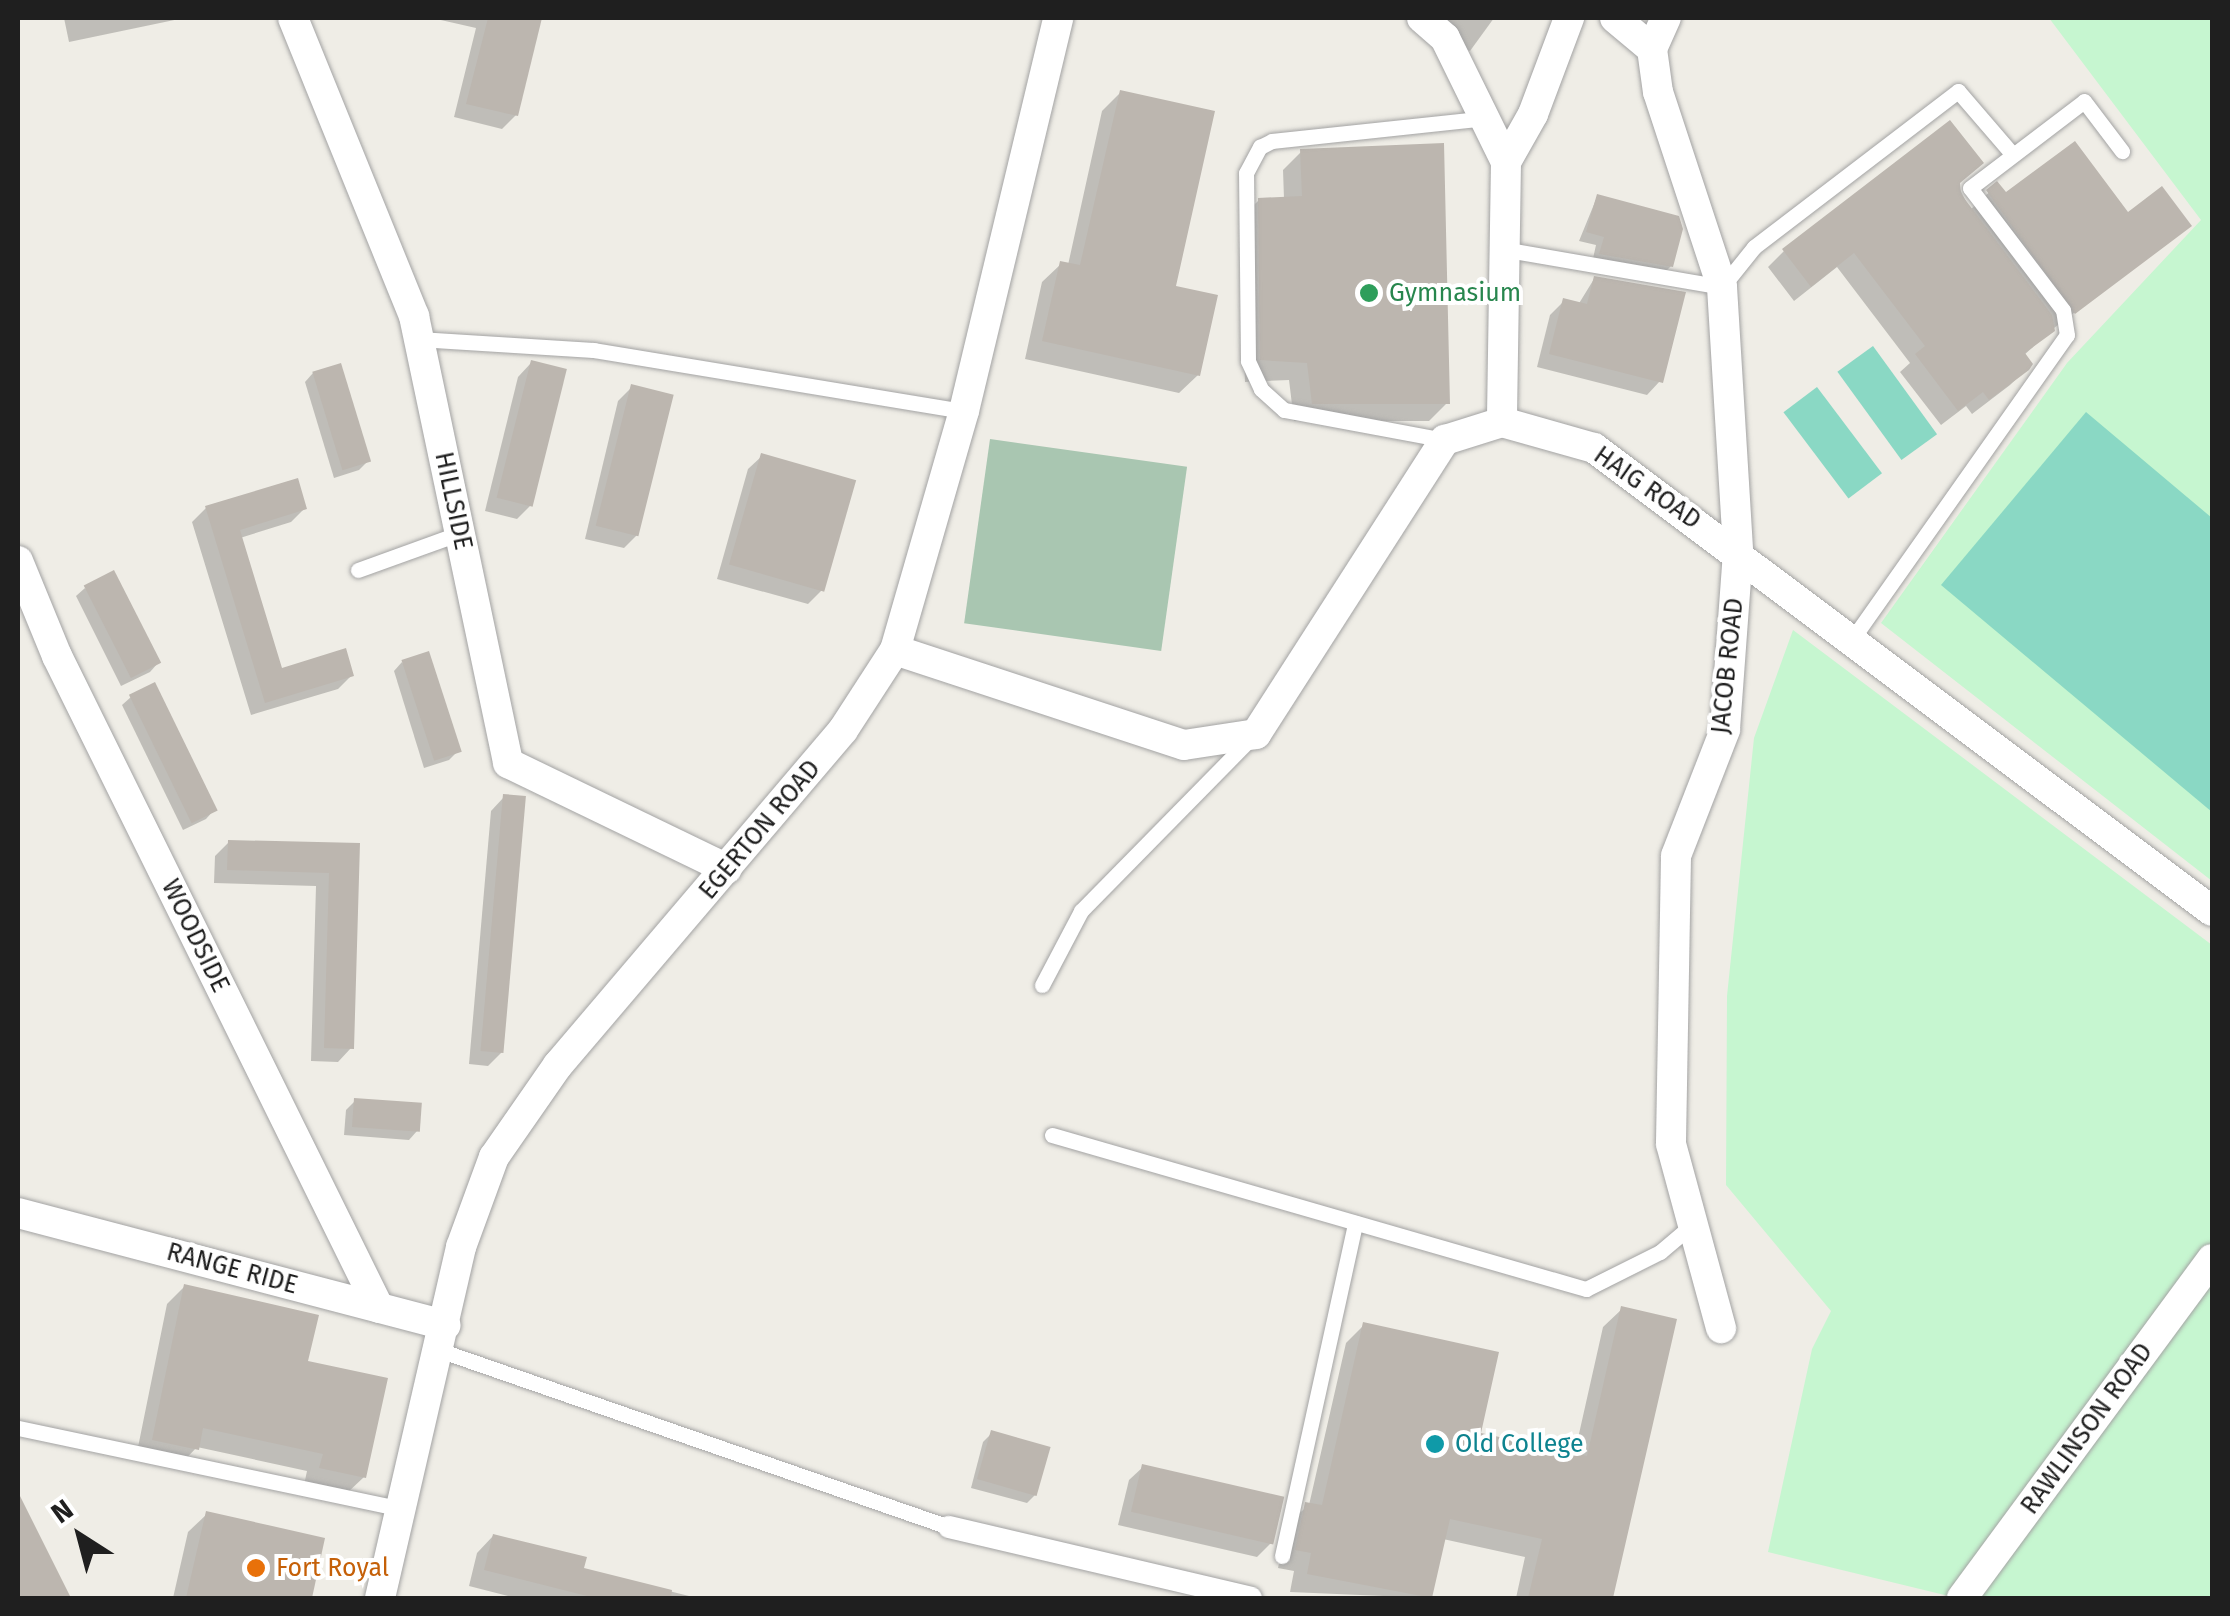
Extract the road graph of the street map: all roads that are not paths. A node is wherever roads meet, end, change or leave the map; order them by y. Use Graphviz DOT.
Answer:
graph roads {
  1 [pos="292,18"];
  2 [pos="1058,18"];
  3 [pos="1422,18"];
  4 [pos="1568,18"];
  5 [pos="1616,18"];
  6 [pos="1666,18"];
  7 [pos="1652,49"];
  8 [pos="1488,118"];
  9 [pos="2122,151"];
  10 [pos="2013,155"];
  11 [pos="1506,162"];
  12 [pos="1508,250"];
  13 [pos="1722,287"];
  14 [pos="418,339"];
  15 [pos="964,411"];
  16 [pos="1502,422"];
  17 [pos="1445,440"];
  18 [pos="460,534"];
  19 [pos="1738,552"];
  20 [pos="18,561"];
  21 [pos="358,570"];
  22 [pos="1853,638"];
  23 [pos="895,650"];
  24 [pos="1256,734"];
  25 [pos="728,869"];
  26 [pos="2212,911"];
  27 [pos="1042,985"];
  28 [pos="1052,1135"];
  29 [pos="18,1213"];
  30 [pos="1355,1222"];
  31 [pos="1693,1224"];
  32 [pos="2212,1259"];
  33 [pos="378,1308"];
  34 [pos="1721,1328"];
  35 [pos="443,1337"];
  36 [pos="18,1428"];
  37 [pos="403,1509"];
  38 [pos="950,1527"];
  39 [pos="1282,1556"];
  40 [pos="380,1598"];
  41 [pos="1251,1598"];
  42 [pos="1962,1598"];
  1 -- 14 [label="street, HILLSIDE"];
  2 -- 15 [label="street, EGERTON ROAD"];
  3 -- 8 [label="street"];
  4 -- 11 [label="street"];
  5 -- 7 [label="street"];
  6 -- 7 [label="street"];
  7 -- 13 [label="street, JACOB ROAD"];
  8 -- 11 [label="street"];
  8 -- 17 [label="lane"];
  9 -- 10 [label="lane"];
  10 -- 13 [label="lane"];
  10 -- 22 [label="lane"];
  11 -- 12 [label="street"];
  12 -- 13 [label="lane"];
  12 -- 16 [label="street"];
  13 -- 19 [label="street, JACOB ROAD"];
  14 -- 15 [label="lane"];
  14 -- 18 [label="street, HILLSIDE"];
  15 -- 23 [label="street, EGERTON ROAD"];
  16 -- 17 [label="street"];
  16 -- 19 [label="street, HAIG ROAD"];
  17 -- 24 [label="street"];
  18 -- 21 [label="lane"];
  18 -- 25 [label="street, HILLSIDE"];
  19 -- 22 [label="street, HAIG ROAD"];
  19 -- 31 [label="street, JACOB ROAD"];
  20 -- 33 [label="street, WOODSIDE"];
  22 -- 26 [label="street, HAIG ROAD"];
  23 -- 24 [label="street"];
  23 -- 25 [label="street, EGERTON ROAD"];
  24 -- 27 [label="lane"];
  25 -- 35 [label="street, EGERTON ROAD"];
  28 -- 30 [label="lane"];
  29 -- 33 [label="street, RANGE RIDE"];
  30 -- 31 [label="lane"];
  30 -- 39 [label="lane"];
  31 -- 34 [label="street, JACOB ROAD"];
  32 -- 42 [label="street, RAWLINSON ROAD"];
  33 -- 35 [label="street, RANGE RIDE"];
  35 -- 37 [label="street, EGERTON ROAD"];
  35 -- 38 [label="lane"];
  36 -- 37 [label="lane"];
  37 -- 40 [label="street, EGERTON ROAD"];
  38 -- 41 [label="street"];
}
